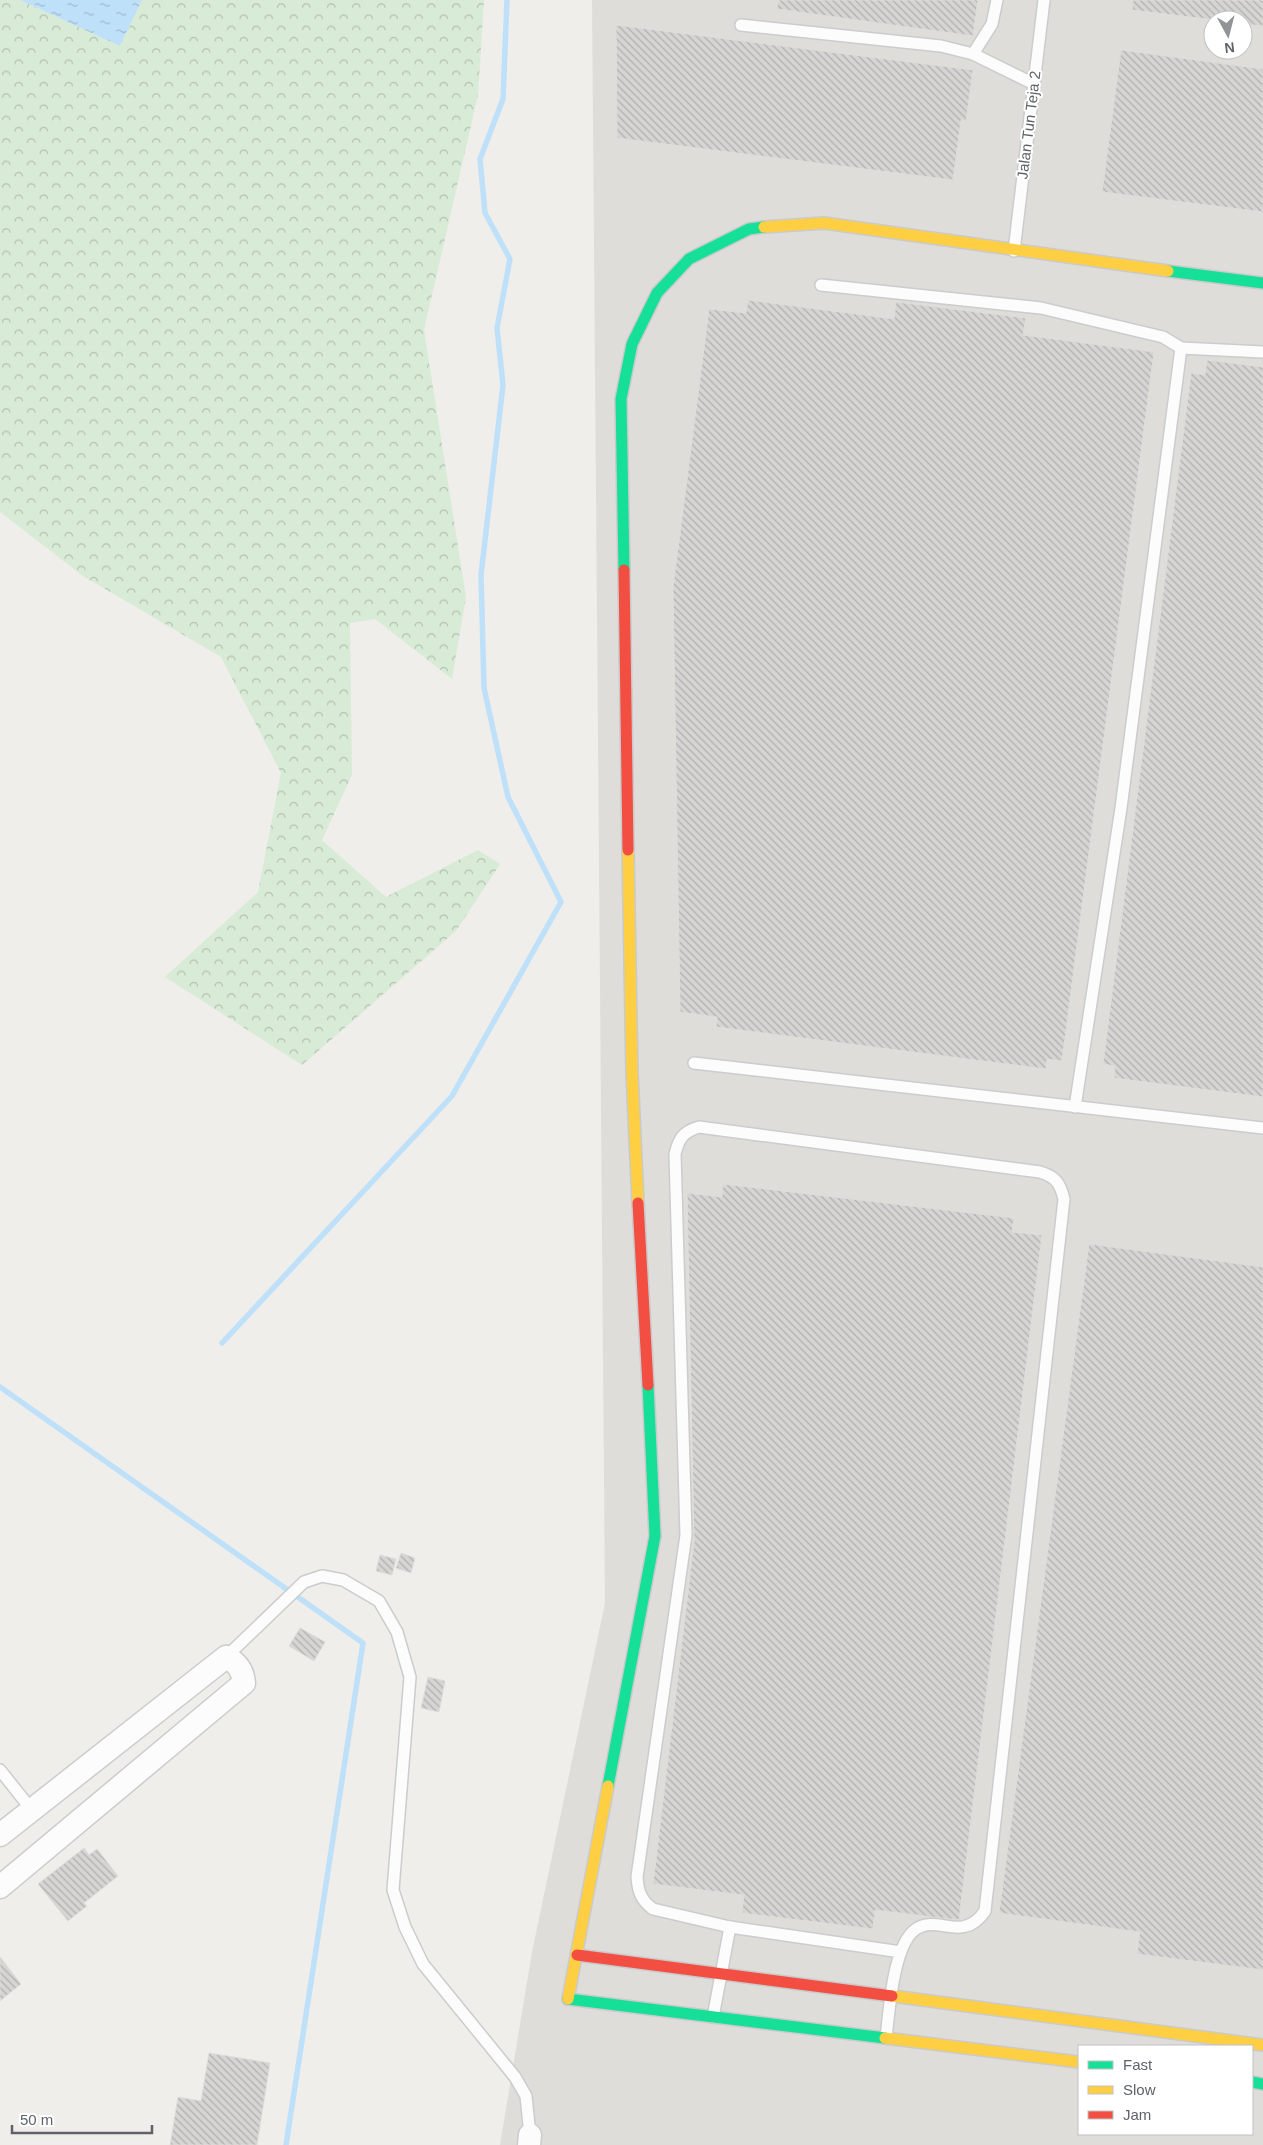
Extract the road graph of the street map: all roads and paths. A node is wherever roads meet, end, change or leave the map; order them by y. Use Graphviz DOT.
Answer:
graph roads {
  1 [pos="996,0"];
  2 [pos="1044,0"];
  3 [pos="741,25"];
  4 [pos="973,54"];
  5 [pos="1034,84"];
  6 [pos="1014,251"];
  7 [pos="1263,283"];
  8 [pos="821,285"];
  9 [pos="1181,348"];
  10 [pos="1263,352"];
  11 [pos="694,1063"];
  12 [pos="1074,1107"];
  13 [pos="1263,1128"];
  14 [pos="226,1658"];
  15 [pos="0,1770"];
  16 [pos="32,1809"];
  17 [pos="0,1835"];
  18 [pos="0,1887"];
  19 [pos="730,1927"];
  20 [pos="901,1952"];
  21 [pos="577,1955"];
  22 [pos="721,1974"];
  23 [pos="892,1996"];
  24 [pos="713,2018"];
  25 [pos="886,2038"];
  26 [pos="1263,2045"];
  27 [pos="1078,2062"];
  28 [pos="530,2140"];
  1 -- 4 [label="lane"];
  2 -- 5 [label="lane, Jalan Tun Teja 2"];
  3 -- 4 [label="lane"];
  4 -- 5 [label="lane"];
  5 -- 6 [label="lane, Jalan Tun Teja 2"];
  6 -- 7 [label="street"];
  6 -- 21 [label="street"];
  8 -- 9 [label="lane"];
  9 -- 10 [label="lane"];
  9 -- 12 [label="lane"];
  11 -- 12 [label="lane"];
  12 -- 13 [label="lane"];
  14 -- 16 [label="street"];
  14 -- 18 [label="street"];
  14 -- 28 [label="lane"];
  15 -- 16 [label="lane"];
  16 -- 17 [label="street"];
  19 -- 20 [label="lane"];
  19 -- 20 [label="lane"];
  19 -- 22 [label="lane"];
  20 -- 23 [label="lane"];
  21 -- 22 [label="street"];
  21 -- 24 [label="street"];
  22 -- 23 [label="street"];
  22 -- 24 [label="lane"];
  23 -- 25 [label="lane"];
  23 -- 26 [label="street"];
  24 -- 25 [label="street"];
  25 -- 27 [label="street"];
}
